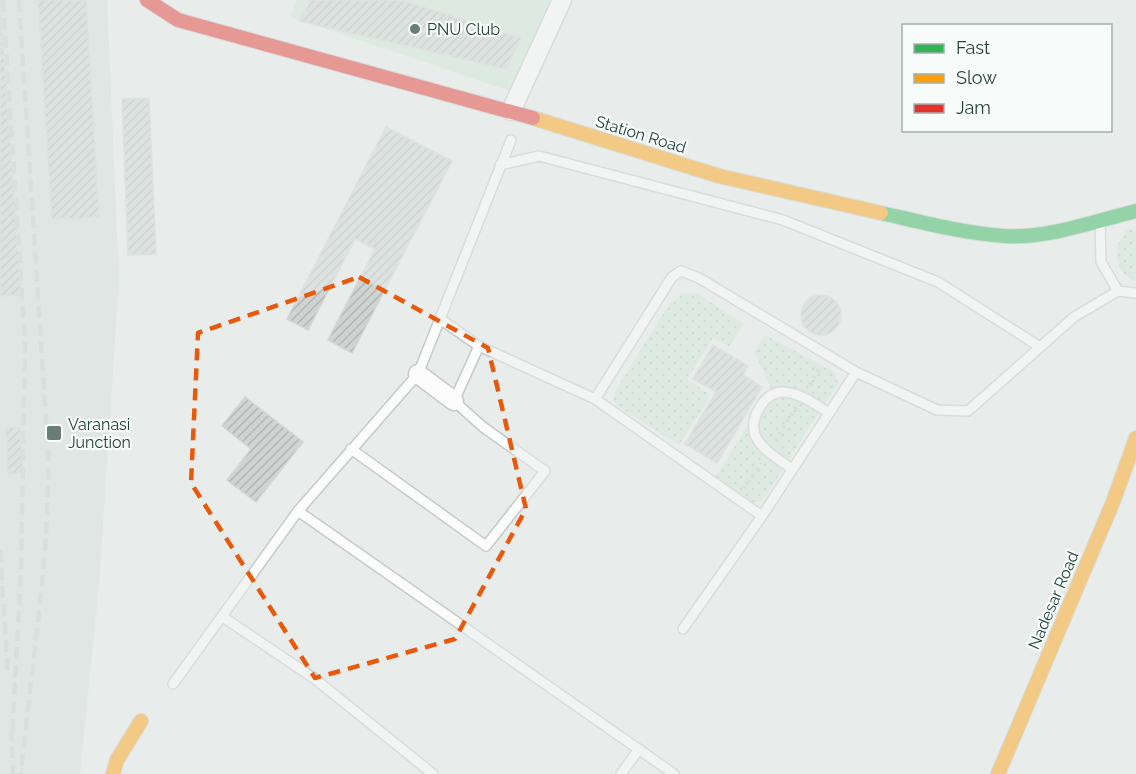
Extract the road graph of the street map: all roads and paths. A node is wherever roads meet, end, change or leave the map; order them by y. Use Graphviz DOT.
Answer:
graph roads {
  1 [pos="147,0"];
  2 [pos="562,0"];
  3 [pos="511,111"];
  4 [pos="511,140"];
  5 [pos="500,165"];
  6 [pos="1136,211"];
  7 [pos="1100,219"];
  8 [pos="1118,291"];
  9 [pos="1136,293"];
  10 [pos="440,319"];
  11 [pos="479,346"];
  12 [pos="1040,347"];
  13 [pos="828,355"];
  14 [pos="856,372"];
  15 [pos="418,374"];
  16 [pos="802,397"];
  17 [pos="595,399"];
  18 [pos="454,401"];
  19 [pos="829,413"];
  20 [pos="1136,438"];
  21 [pos="351,449"];
  22 [pos="768,452"];
  23 [pos="792,469"];
  24 [pos="738,499"];
  25 [pos="298,511"];
  26 [pos="762,516"];
  27 [pos="223,617"];
  28 [pos="683,629"];
  29 [pos="173,684"];
  30 [pos="141,721"];
  31 [pos="639,749"];
  32 [pos="114,774"];
  33 [pos="434,774"];
  34 [pos="621,774"];
  35 [pos="674,774"];
  36 [pos="998,774"];
  1 -- 3 [label="street, Station Road"];
  2 -- 3 [label="street"];
  3 -- 7 [label="street, Station Road"];
  4 -- 5 [label="lane"];
  5 -- 10 [label="lane"];
  5 -- 12 [label="lane"];
  6 -- 7 [label="street, Station Road"];
  7 -- 8 [label="lane"];
  8 -- 9 [label="lane"];
  8 -- 12 [label="lane"];
  10 -- 11 [label="lane"];
  10 -- 15 [label="lane"];
  11 -- 17 [label="lane"];
  11 -- 18 [label="lane"];
  12 -- 14 [label="lane"];
  13 -- 14 [label="lane"];
  13 -- 16 [label="path"];
  13 -- 17 [label="lane"];
  14 -- 19 [label="lane"];
  15 -- 18 [label="street"];
  15 -- 21 [label="lane"];
  16 -- 19 [label="lane"];
  16 -- 22 [label="path"];
  16 -- 22 [label="lane"];
  17 -- 24 [label="lane"];
  18 -- 21 [label="lane"];
  19 -- 23 [label="lane"];
  20 -- 36 [label="street, Nadesar Road"];
  21 -- 25 [label="lane"];
  22 -- 23 [label="lane"];
  22 -- 24 [label="path"];
  23 -- 26 [label="lane"];
  24 -- 26 [label="lane"];
  25 -- 27 [label="lane"];
  25 -- 31 [label="lane"];
  26 -- 28 [label="lane"];
  27 -- 29 [label="lane"];
  27 -- 33 [label="lane"];
  30 -- 32 [label="street"];
  31 -- 34 [label="lane"];
  31 -- 35 [label="lane"];
}
